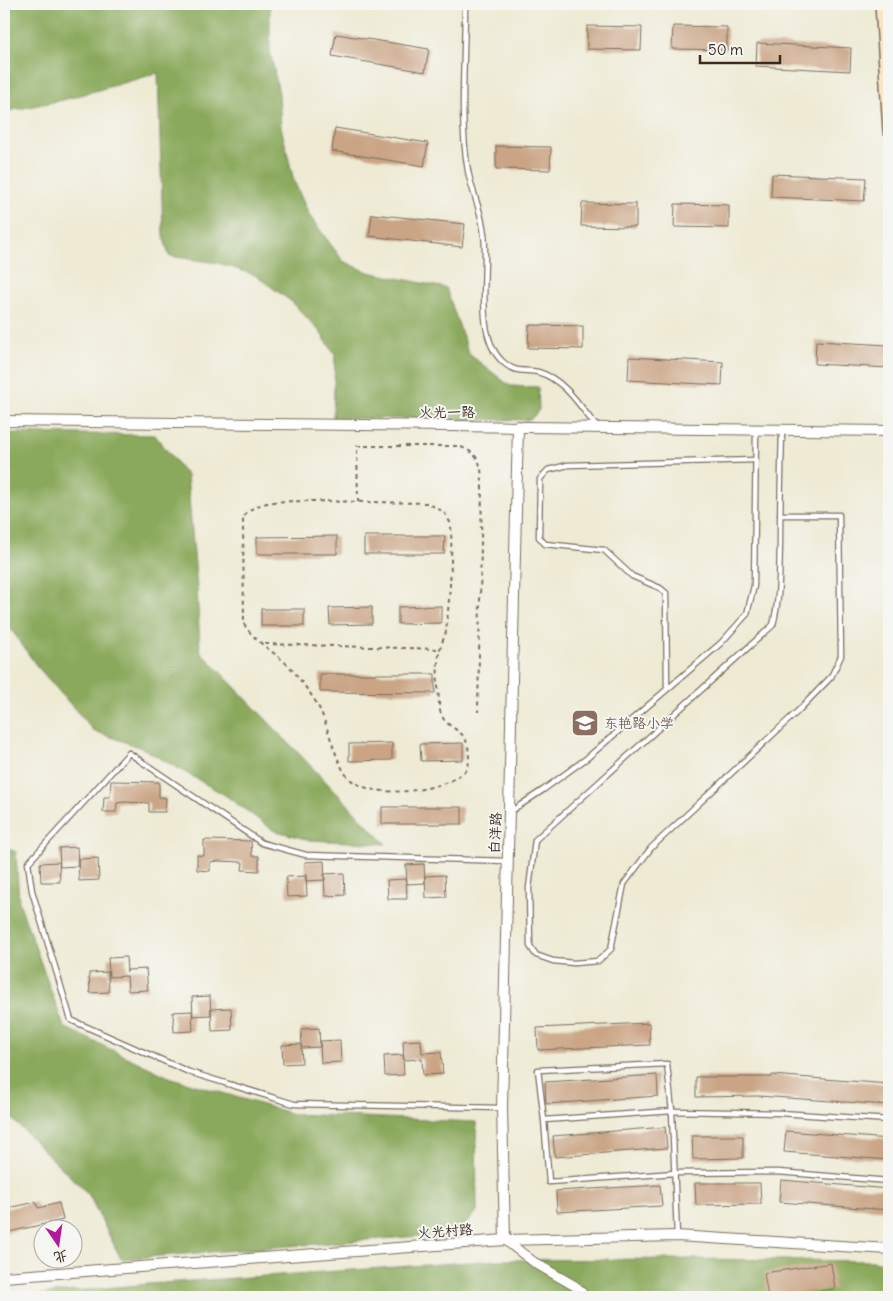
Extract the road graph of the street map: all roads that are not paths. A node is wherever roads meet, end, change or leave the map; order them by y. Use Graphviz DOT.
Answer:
graph roads {
  1 [pos="465,4"];
  2 [pos="881,4"];
  3 [pos="889,131"];
  4 [pos="4,421"];
  5 [pos="518,426"];
  6 [pos="598,428"];
  7 [pos="756,431"];
  8 [pos="782,431"];
  9 [pos="889,431"];
  10 [pos="756,460"];
  11 [pos="780,515"];
  12 [pos="667,689"];
  13 [pos="509,812"];
  14 [pos="507,861"];
  15 [pos="502,1108"];
  16 [pos="672,1111"];
  17 [pos="544,1120"];
  18 [pos="889,1120"];
  19 [pos="675,1173"];
  20 [pos="889,1181"];
  21 [pos="677,1236"];
  22 [pos="505,1240"];
  23 [pos="889,1249"];
  24 [pos="4,1277"];
  25 [pos="586,1297"];
  1 -- 6 [label="lane"];
  2 -- 3 [label="main road"];
  4 -- 5 [label="street, 火光一路"];
  5 -- 6 [label="street, 火光一路"];
  5 -- 13 [label="street, 白洋路"];
  6 -- 7 [label="street, 火光一路"];
  7 -- 8 [label="street, 火光一路"];
  7 -- 10 [label="lane"];
  8 -- 9 [label="street, 火光一路"];
  8 -- 11 [label="lane"];
  10 -- 12 [label="lane"];
  10 -- 12 [label="lane"];
  11 -- 11 [label="lane"];
  12 -- 13 [label="lane"];
  13 -- 14 [label="street, 白洋路"];
  14 -- 15 [label="street, 白洋路"];
  14 -- 15 [label="lane"];
  15 -- 22 [label="street, 白洋路"];
  16 -- 17 [label="lane"];
  16 -- 17 [label="lane"];
  16 -- 18 [label="lane"];
  16 -- 19 [label="lane"];
  17 -- 19 [label="lane"];
  19 -- 20 [label="lane"];
  19 -- 21 [label="lane"];
  21 -- 22 [label="street, 火光村路"];
  21 -- 23 [label="street, 火光村路"];
  22 -- 24 [label="street, 火光村路"];
  22 -- 25 [label="street"];
}
